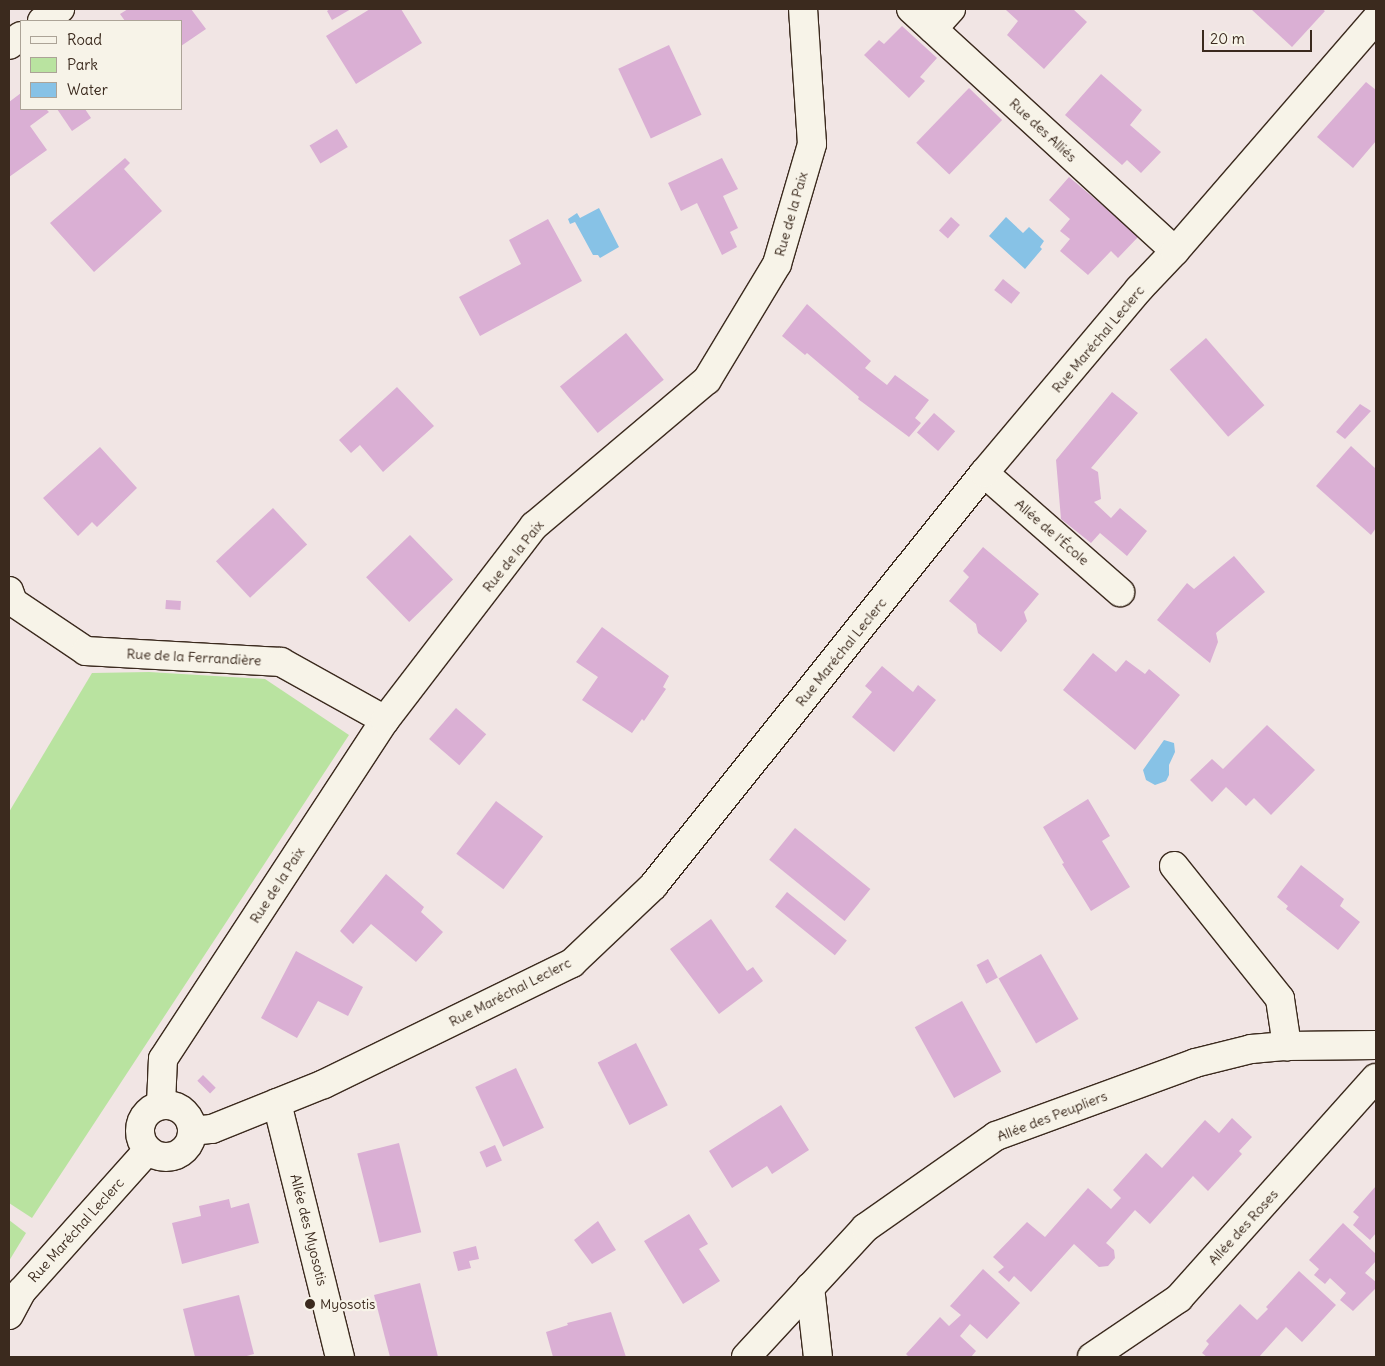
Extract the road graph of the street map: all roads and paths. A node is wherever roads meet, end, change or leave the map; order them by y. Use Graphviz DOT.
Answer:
graph roads {
  1 [pos="60,9"];
  2 [pos="803,9"];
  3 [pos="911,9"];
  4 [pos="951,9"];
  5 [pos="1376,19"];
  6 [pos="44,20"];
  7 [pos="933,29"];
  8 [pos="20,37"];
  9 [pos="9,45"];
  10 [pos="1175,251"];
  11 [pos="984,473"];
  12 [pos="9,591"];
  13 [pos="1120,592"];
  14 [pos="385,720"];
  15 [pos="1174,866"];
  16 [pos="1376,1045"];
  17 [pos="1287,1046"];
  18 [pos="1376,1078"];
  19 [pos="277,1103"];
  20 [pos="161,1104"];
  21 [pos="192,1130"];
  22 [pos="148,1150"];
  23 [pos="810,1287"];
  24 [pos="9,1315"];
  25 [pos="340,1357"];
  26 [pos="746,1357"];
  27 [pos="818,1357"];
  28 [pos="1092,1357"];
  1 -- 6 [label="street"];
  2 -- 14 [label="street, Rue de la Paix"];
  3 -- 7 [label="street, Rue des Alliés"];
  4 -- 7 [label="street"];
  5 -- 10 [label="street, Rue Maréchal Leclerc"];
  7 -- 10 [label="street, Rue des Alliés"];
  8 -- 9 [label="street"];
  10 -- 11 [label="street, Rue Maréchal Leclerc"];
  11 -- 13 [label="street, Allée de l’École"];
  11 -- 19 [label="street, Rue Maréchal Leclerc"];
  12 -- 14 [label="street, Rue de la Ferrandière"];
  14 -- 20 [label="street, Rue de la Paix"];
  15 -- 17 [label="street"];
  16 -- 17 [label="street, Allée des Peupliers"];
  17 -- 23 [label="street, Allée des Peupliers"];
  18 -- 28 [label="street, Allée des Roses"];
  19 -- 21 [label="street, Rue Maréchal Leclerc"];
  19 -- 25 [label="street, Allée des Myosotis"];
  20 -- 21 [label="street"];
  20 -- 22 [label="street"];
  21 -- 22 [label="street"];
  22 -- 24 [label="street, Rue Maréchal Leclerc"];
  23 -- 26 [label="street, Allée des Peupliers"];
  23 -- 27 [label="street"];
}
